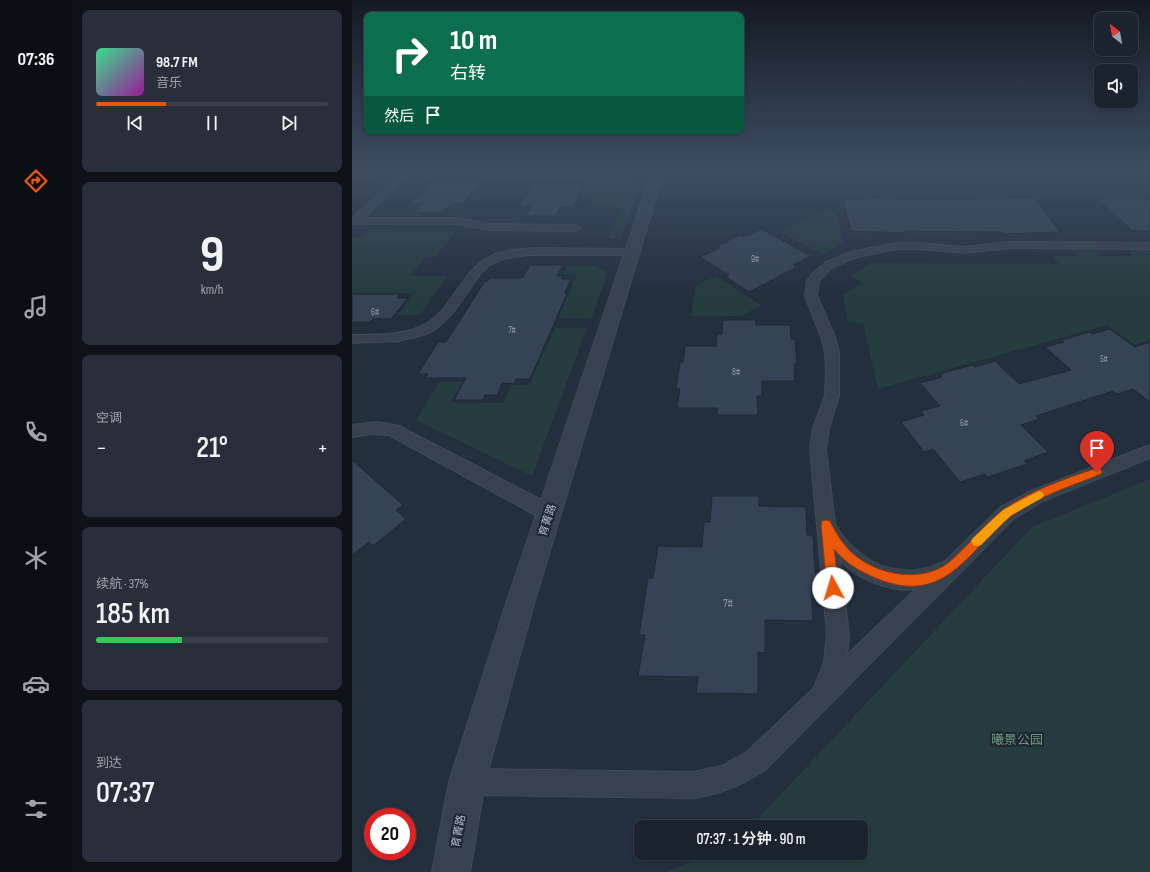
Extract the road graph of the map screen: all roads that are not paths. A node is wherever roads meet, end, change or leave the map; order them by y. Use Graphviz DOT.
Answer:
graph roads {
  1 [pos="364,212"];
  2 [pos="645,212"];
  3 [pos="353,221"];
  4 [pos="575,228"];
  5 [pos="1150,246"];
  6 [pos="632,252"];
  7 [pos="352,339"];
  8 [pos="352,431"];
  9 [pos="1150,451"];
  10 [pos="549,513"];
  11 [pos="826,525"];
  12 [pos="952,566"];
  13 [pos="819,698"];
  14 [pos="467,782"];
  15 [pos="451,872"];
  1 -- 3 [label="lane"];
  2 -- 6 [label="street, 育菁路"];
  3 -- 4 [label="lane"];
  5 -- 11 [label="lane"];
  6 -- 7 [label="lane"];
  6 -- 10 [label="street, 育菁路"];
  8 -- 10 [label="lane"];
  9 -- 12 [label="lane"];
  10 -- 14 [label="street, 育菁路"];
  11 -- 12 [label="lane"];
  11 -- 13 [label="lane"];
  12 -- 13 [label="lane"];
  13 -- 14 [label="lane"];
  14 -- 15 [label="street, 育菁路"];
}
